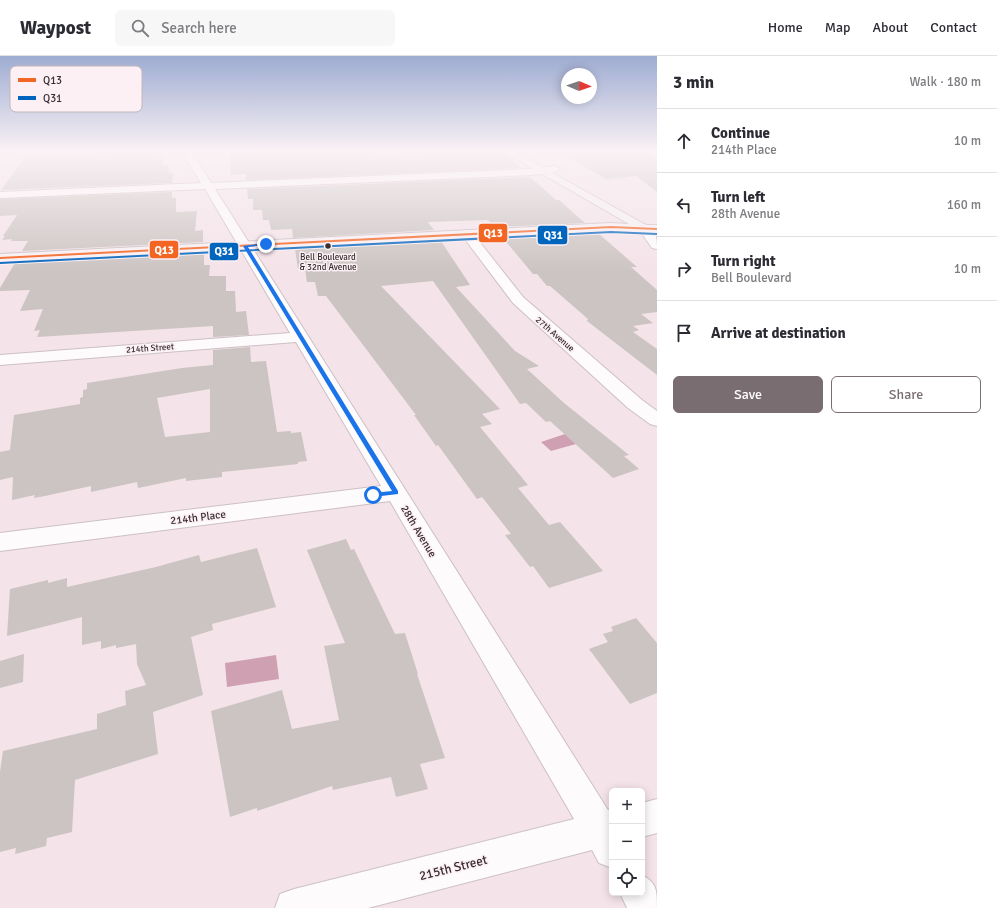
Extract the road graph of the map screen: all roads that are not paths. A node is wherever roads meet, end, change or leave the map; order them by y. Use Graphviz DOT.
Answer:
graph roads {
  1 [pos="58,192"];
  2 [pos="212,192"];
  3 [pos="582,192"];
  4 [pos="598,192"];
  5 [pos="0,194"];
  6 [pos="651,228"];
  7 [pos="467,234"];
  8 [pos="657,245"];
  9 [pos="245,246"];
  10 [pos="0,258"];
  11 [pos="300,336"];
  12 [pos="0,360"];
  13 [pos="657,420"];
  14 [pos="396,492"];
  15 [pos="0,542"];
  16 [pos="657,816"];
  17 [pos="645,819"];
  18 [pos="608,836"];
  19 [pos="640,896"];
  20 [pos="294,908"];
  21 [pos="648,908"];
  1 -- 5 [label="street"];
  2 -- 9 [label="street, 28th Avenue"];
  3 -- 6 [label="street"];
  4 -- 6 [label="street"];
  6 -- 7 [label="street"];
  6 -- 8 [label="street"];
  7 -- 9 [label="street"];
  7 -- 13 [label="street, 27th Avenue"];
  9 -- 10 [label="street"];
  9 -- 11 [label="street, 28th Avenue"];
  11 -- 12 [label="street, 214th Street"];
  11 -- 14 [label="street, 28th Avenue"];
  14 -- 15 [label="street, 214th Place"];
  14 -- 18 [label="street, 28th Avenue"];
  16 -- 17 [label="street"];
  18 -- 20 [label="street, 215th Street"];
  19 -- 21 [label="street"];
}
